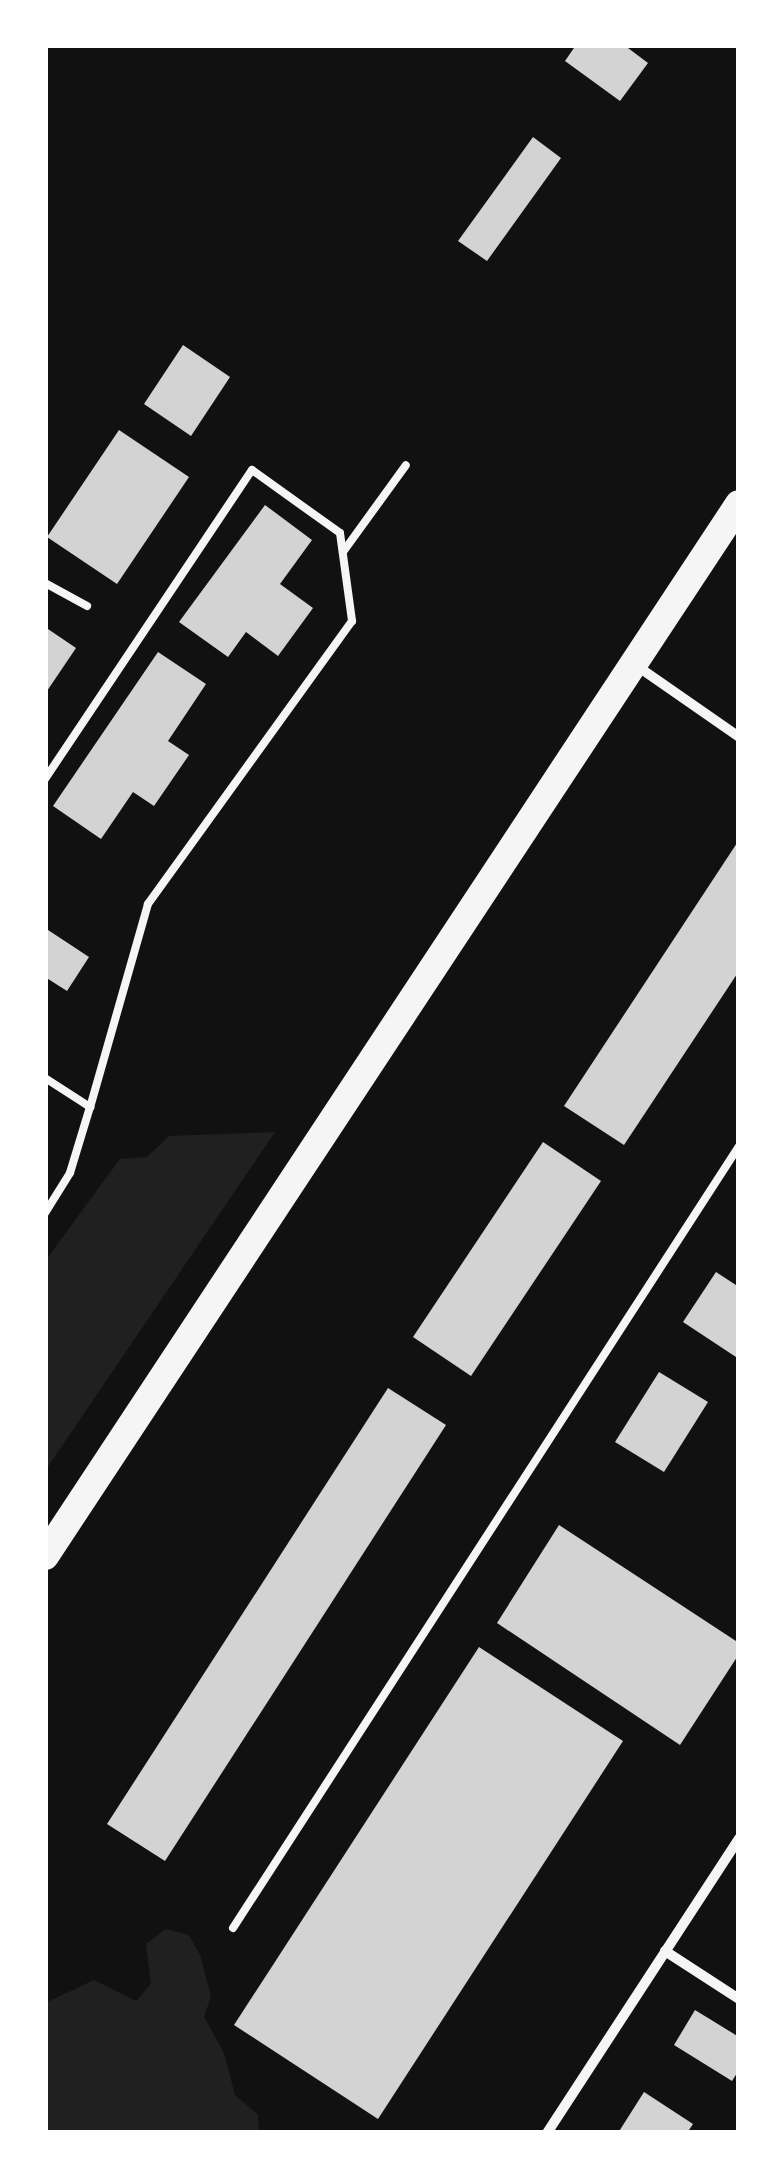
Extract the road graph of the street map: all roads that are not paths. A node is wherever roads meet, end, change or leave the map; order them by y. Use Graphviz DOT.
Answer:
graph roads {
  1 [pos="406,465"];
  2 [pos="739,504"];
  3 [pos="343,552"];
  4 [pos="45,583"];
  5 [pos="87,606"];
  6 [pos="632,663"];
  7 [pos="739,736"];
  8 [pos="45,779"];
  9 [pos="45,1078"];
  10 [pos="90,1106"];
  11 [pos="739,1146"];
  12 [pos="45,1212"];
  13 [pos="45,1556"];
  14 [pos="739,1838"];
  15 [pos="233,1928"];
  16 [pos="666,1951"];
  17 [pos="739,2000"];
  18 [pos="547,2133"];
  1 -- 3 [label="lane"];
  2 -- 6 [label="highway"];
  3 -- 8 [label="lane"];
  3 -- 10 [label="lane"];
  4 -- 5 [label="lane"];
  6 -- 7 [label="street"];
  6 -- 13 [label="highway"];
  9 -- 10 [label="lane"];
  10 -- 12 [label="lane"];
  11 -- 15 [label="lane"];
  14 -- 16 [label="street"];
  16 -- 17 [label="street"];
  16 -- 18 [label="street"];
}
